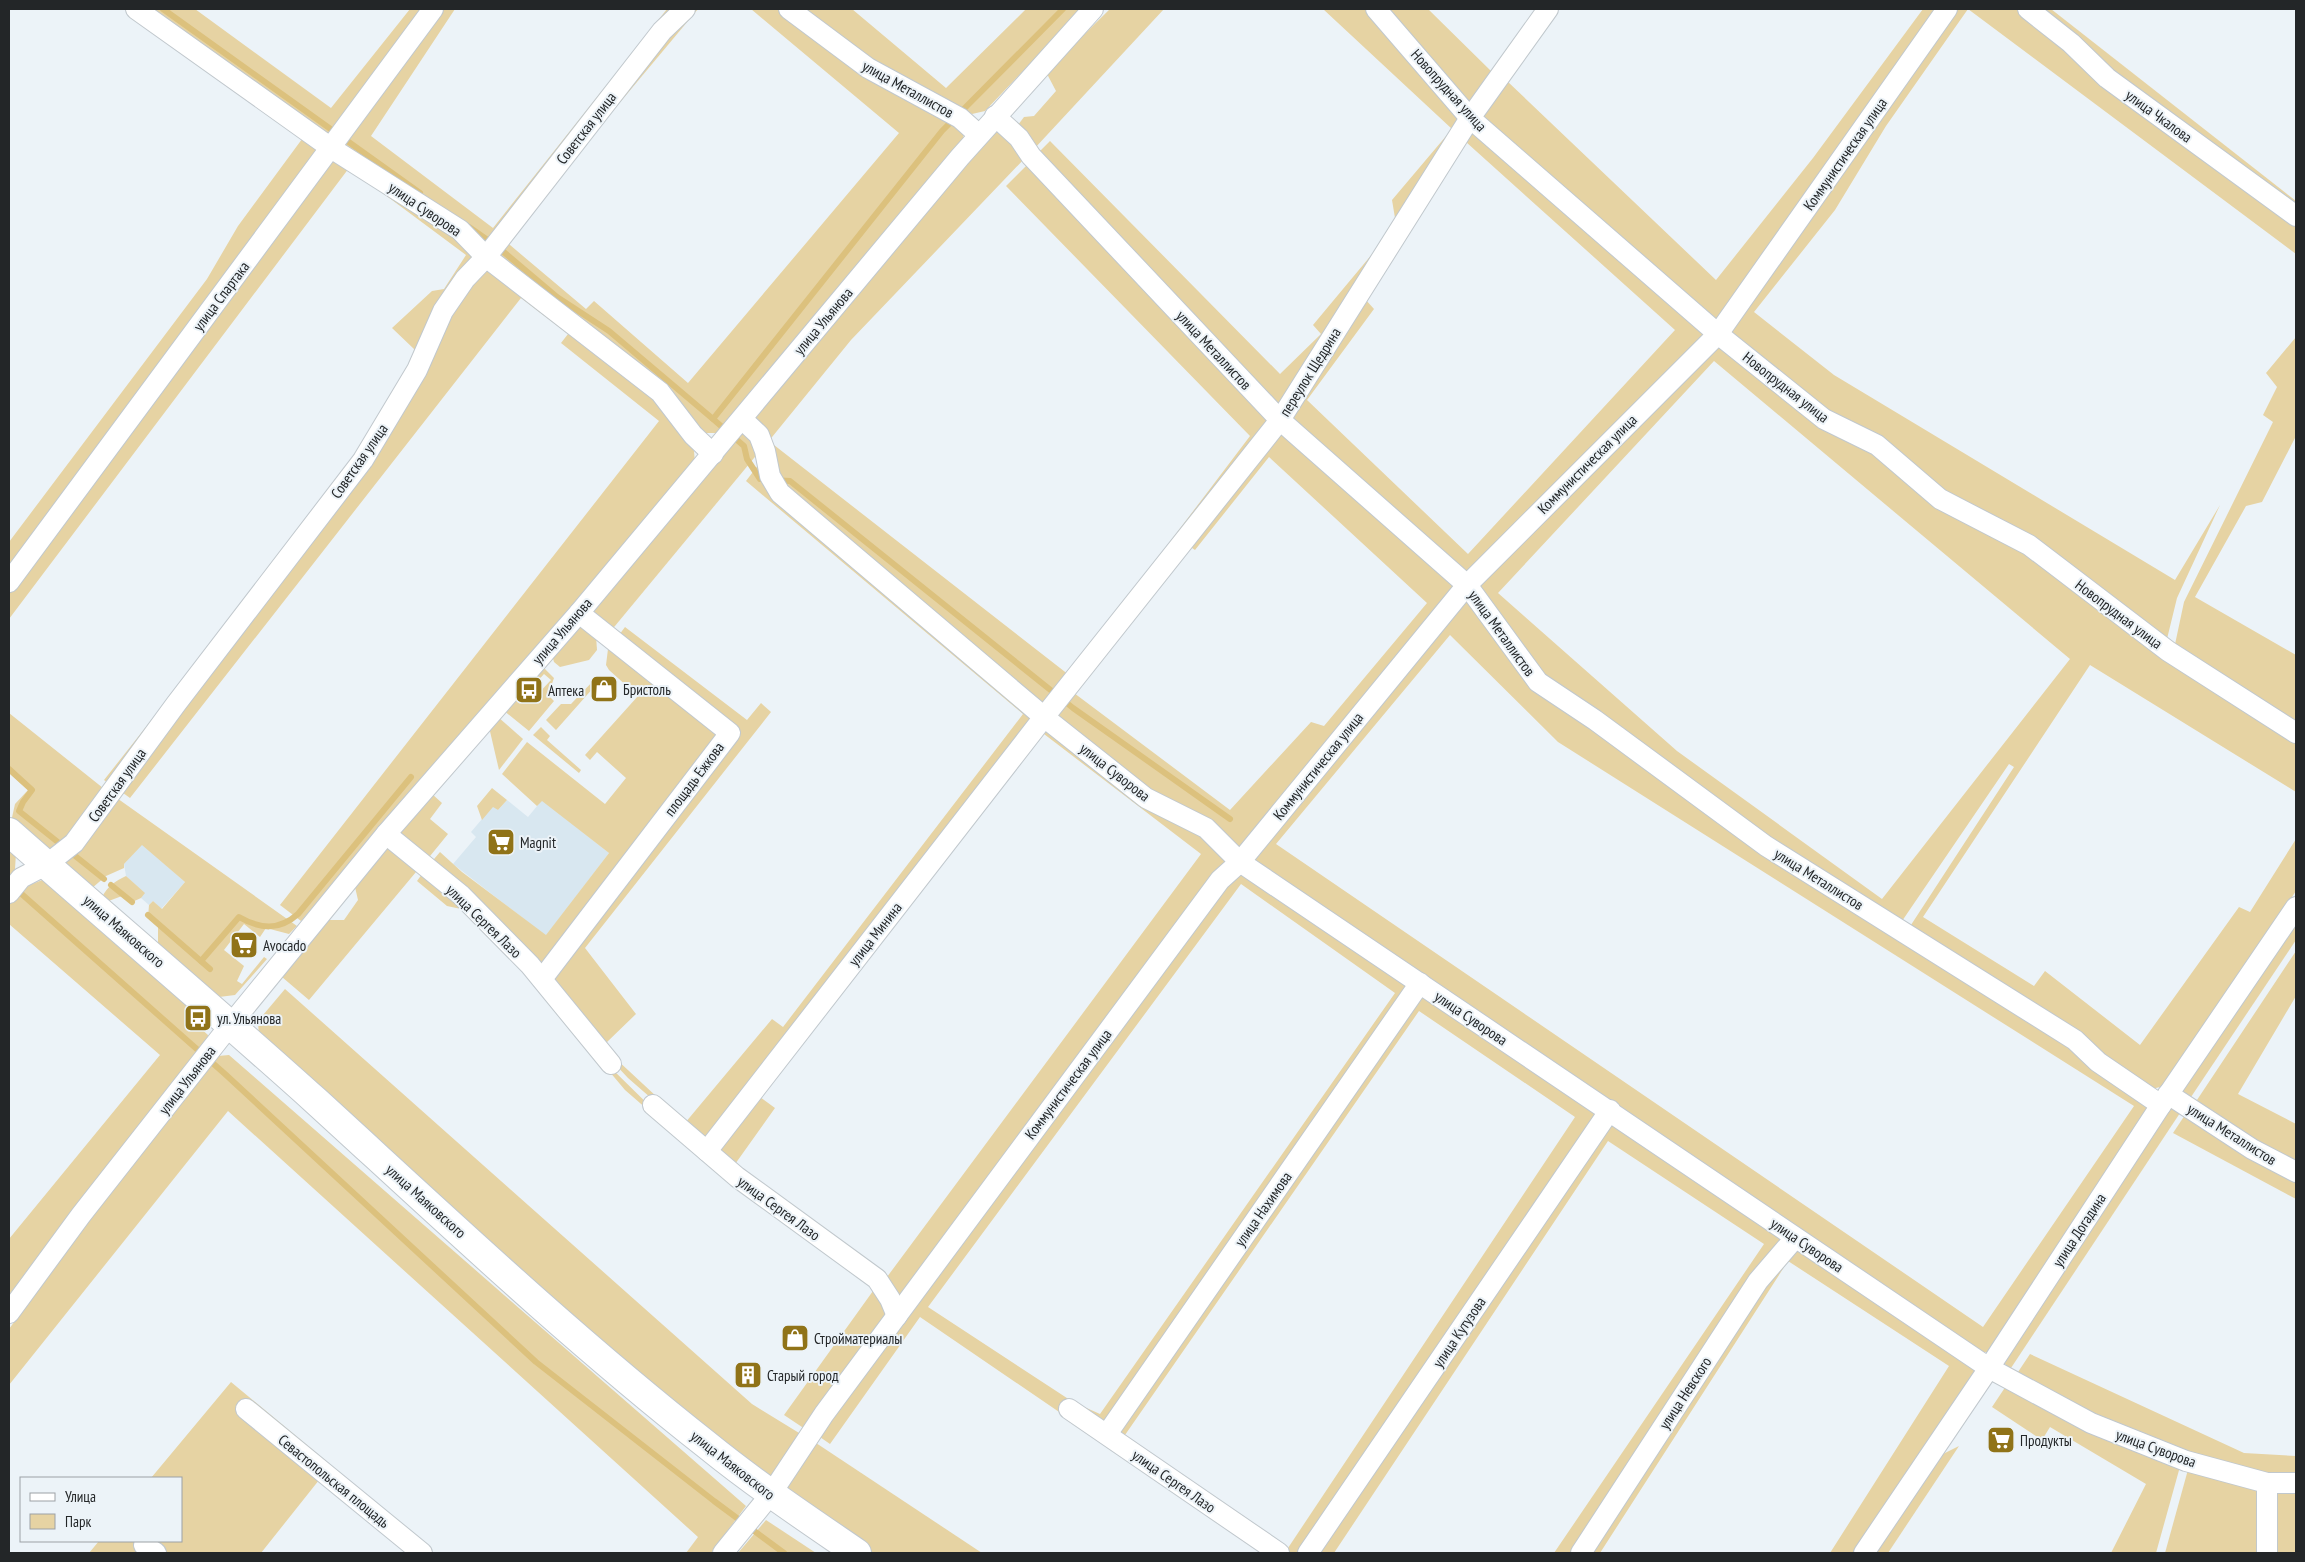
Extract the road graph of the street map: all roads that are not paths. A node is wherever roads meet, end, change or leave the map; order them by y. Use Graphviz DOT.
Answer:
graph roads {
  1 [pos="136,9"];
  2 [pos="433,9"];
  3 [pos="685,9"];
  4 [pos="789,9"];
  5 [pos="1093,9"];
  6 [pos="1376,9"];
  7 [pos="1548,9"];
  8 [pos="1947,9"];
  9 [pos="2028,9"];
  10 [pos="995,116"];
  11 [pos="1470,118"];
  12 [pos="979,135"];
  13 [pos="331,148"];
  14 [pos="2296,216"];
  15 [pos="486,257"];
  16 [pos="1718,334"];
  17 [pos="742,419"];
  18 [pos="1280,420"];
  19 [pos="713,454"];
  20 [pos="9,582"];
  21 [pos="1466,585"];
  22 [pos="579,613"];
  23 [pos="1044,717"];
  24 [pos="2296,733"];
  25 [pos="9,832"];
  26 [pos="386,834"];
  27 [pos="1240,862"];
  28 [pos="46,865"];
  29 [pos="9,893"];
  30 [pos="2296,907"];
  31 [pos="542,979"];
  32 [pos="1420,983"];
  33 [pos="231,1024"];
  34 [pos="611,1064"];
  35 [pos="2164,1100"];
  36 [pos="653,1105"];
  37 [pos="1610,1110"];
  38 [pos="707,1151"];
  39 [pos="2296,1172"];
  40 [pos="1795,1238"];
  41 [pos="9,1313"];
  42 [pos="897,1316"];
  43 [pos="1989,1368"];
  44 [pos="246,1409"];
  45 [pos="1069,1409"];
  46 [pos="1107,1434"];
  47 [pos="2267,1483"];
  48 [pos="2296,1483"];
  49 [pos="770,1494"];
  50 [pos="422,1553"];
  51 [pos="724,1553"];
  52 [pos="857,1553"];
  53 [pos="1279,1553"];
  54 [pos="1308,1553"];
  55 [pos="1581,1553"];
  56 [pos="1864,1553"];
  57 [pos="2268,1553"];
  1 -- 13 [label="street, улица Суворова"];
  2 -- 13 [label="street, улица Спартака"];
  3 -- 15 [label="street, Советская улица"];
  4 -- 12 [label="street, улица Металлистов"];
  5 -- 10 [label="street, улица Ульянова"];
  6 -- 11 [label="street, Новопрудная улица"];
  7 -- 11 [label="street, переулок Щедрина"];
  8 -- 16 [label="street, Коммунистическая улица"];
  9 -- 14 [label="street, улица Чкалова"];
  10 -- 12 [label="street, улица Ульянова"];
  10 -- 18 [label="street, улица Металлистов"];
  11 -- 16 [label="street, Новопрудная улица"];
  11 -- 18 [label="street, переулок Щедрина"];
  12 -- 17 [label="street, улица Ульянова"];
  13 -- 15 [label="street, улица Суворова"];
  13 -- 20 [label="street, улица Спартака"];
  15 -- 19 [label="street, улица Суворова"];
  15 -- 28 [label="street, Советская улица"];
  16 -- 21 [label="street, Коммунистическая улица"];
  16 -- 24 [label="street, Новопрудная улица"];
  17 -- 19 [label="street, улица Ульянова"];
  17 -- 23 [label="street, улица Суворова"];
  18 -- 21 [label="street, улица Металлистов"];
  18 -- 23 [label="street, переулок Щедрина"];
  19 -- 22 [label="street, улица Ульянова"];
  21 -- 27 [label="street, Коммунистическая улица"];
  21 -- 35 [label="street, улица Металлистов"];
  22 -- 26 [label="street, улица Ульянова"];
  22 -- 31 [label="street, площадь Ежкова"];
  23 -- 27 [label="street, улица Суворова"];
  23 -- 38 [label="street, улица Минина"];
  25 -- 28 [label="main road, улица Маяковского"];
  26 -- 31 [label="street, улица Сергея Лазо"];
  26 -- 33 [label="street, улица Ульянова"];
  27 -- 32 [label="street, улица Суворова"];
  27 -- 42 [label="street, Коммунистическая улица"];
  28 -- 29 [label="street, Советская улица"];
  28 -- 33 [label="main road, улица Маяковского"];
  30 -- 35 [label="street, улица Догадина"];
  31 -- 34 [label="street, улица Сергея Лазо"];
  32 -- 37 [label="street, улица Суворова"];
  32 -- 46 [label="street, улица Нахимова"];
  33 -- 41 [label="street, улица Ульянова"];
  33 -- 49 [label="main road, улица Маяковского"];
  35 -- 39 [label="street, улица Металлистов"];
  35 -- 43 [label="street, улица Догадина"];
  36 -- 38 [label="street, улица Сергея Лазо"];
  37 -- 40 [label="street, улица Суворова"];
  37 -- 54 [label="street, улица Кутузова"];
  38 -- 42 [label="street, улица Сергея Лазо"];
  40 -- 43 [label="street, улица Суворова"];
  40 -- 55 [label="street, улица Невского"];
  42 -- 49 [label="street, Коммунистическая улица"];
  43 -- 47 [label="street, улица Суворова"];
  43 -- 56 [label="street, улица Догадина"];
  44 -- 50 [label="street, Севастопольская площадь"];
  45 -- 46 [label="street, улица Сергея Лазо"];
  46 -- 53 [label="street, улица Сергея Лазо"];
  47 -- 48 [label="street, улица Суворова"];
  47 -- 57 [label="street"];
  49 -- 51 [label="street, Коммунистическая улица"];
  49 -- 52 [label="main road, улица Маяковского"];
}
